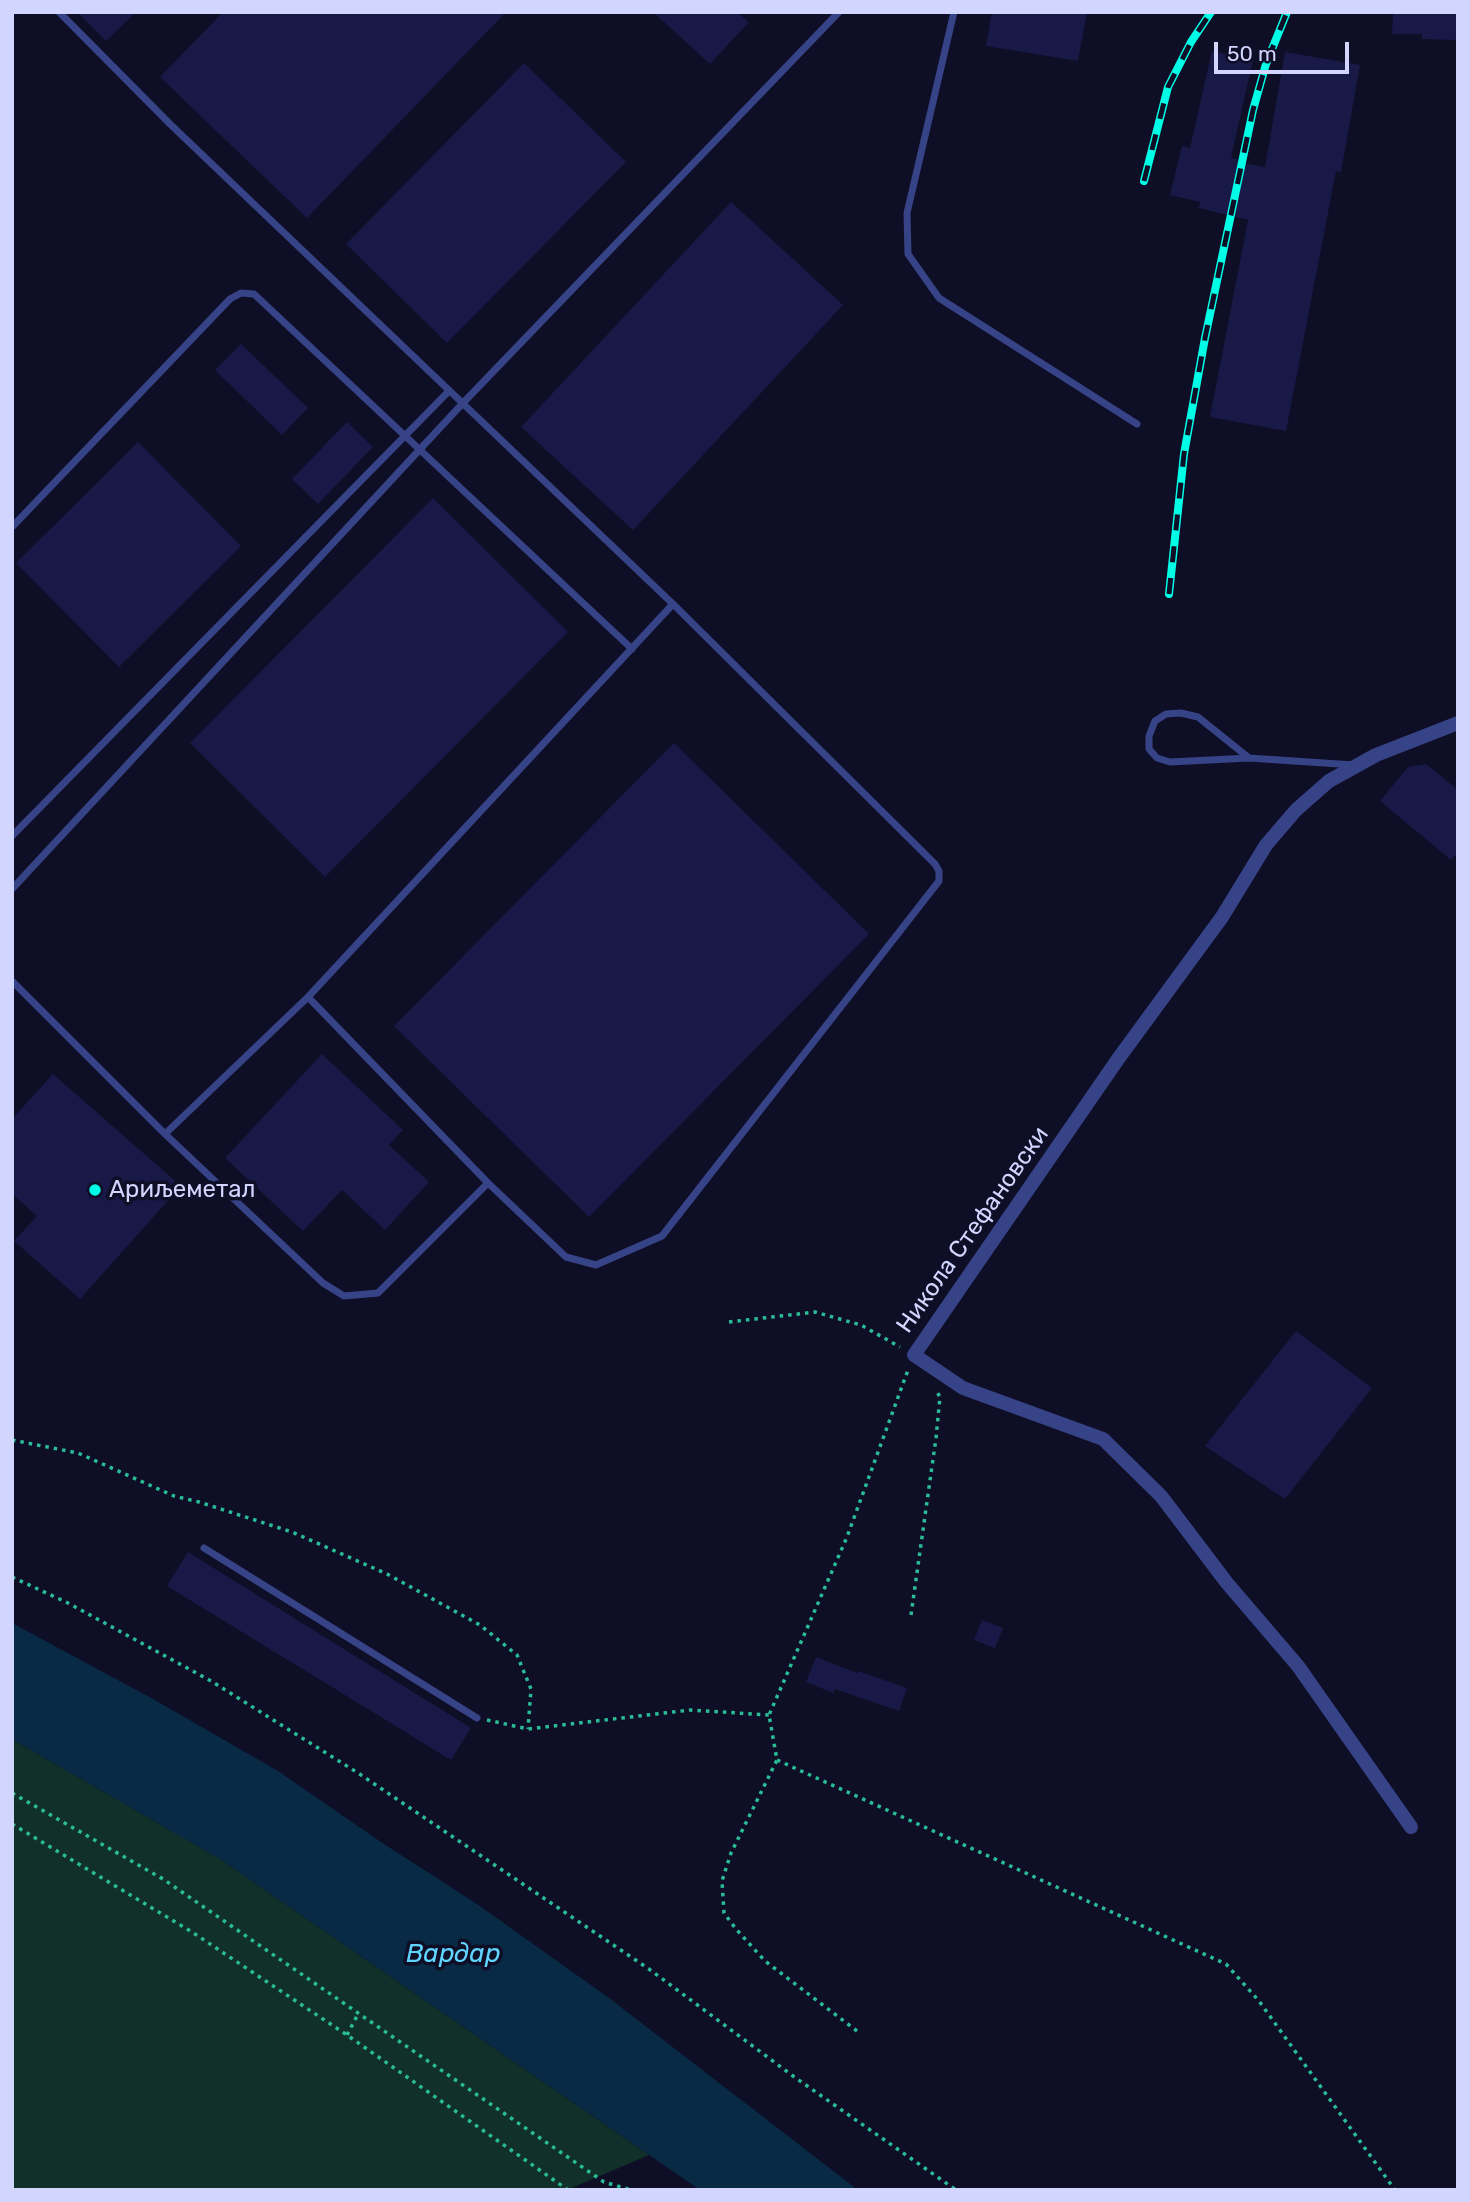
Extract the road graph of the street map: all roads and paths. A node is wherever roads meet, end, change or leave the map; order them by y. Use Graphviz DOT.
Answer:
graph roads {
  1 [pos="59,12"];
  2 [pos="839,12"];
  3 [pos="954,12"];
  4 [pos="448,392"];
  5 [pos="462,404"];
  6 [pos="1137,424"];
  7 [pos="406,435"];
  8 [pos="421,449"];
  9 [pos="12,527"];
  10 [pos="673,604"];
  11 [pos="632,649"];
  12 [pos="1458,723"];
  13 [pos="1248,758"];
  14 [pos="1358,765"];
  15 [pos="12,836"];
  16 [pos="12,889"];
  17 [pos="12,981"];
  18 [pos="308,997"];
  19 [pos="165,1134"];
  20 [pos="488,1183"];
  21 [pos="729,1322"];
  22 [pos="914,1355"];
  23 [pos="934,1386"];
  24 [pos="12,1440"];
  25 [pos="204,1548"];
  26 [pos="12,1577"];
  27 [pos="911,1615"];
  28 [pos="769,1715"];
  29 [pos="477,1718"];
  30 [pos="528,1729"];
  31 [pos="777,1760"];
  32 [pos="12,1793"];
  33 [pos="12,1824"];
  34 [pos="1411,1827"];
  35 [pos="358,2014"];
  36 [pos="857,2031"];
  37 [pos="347,2035"];
  38 [pos="568,2190"];
  39 [pos="631,2190"];
  40 [pos="956,2190"];
  41 [pos="1395,2190"];
  1 -- 4 [label="lane"];
  2 -- 5 [label="lane"];
  3 -- 6 [label="lane"];
  4 -- 5 [label="lane"];
  4 -- 7 [label="lane"];
  5 -- 8 [label="lane"];
  5 -- 10 [label="lane"];
  7 -- 8 [label="lane"];
  7 -- 9 [label="lane"];
  7 -- 15 [label="lane"];
  8 -- 11 [label="lane"];
  8 -- 16 [label="lane"];
  10 -- 11 [label="lane"];
  10 -- 20 [label="lane"];
  11 -- 18 [label="lane"];
  12 -- 14 [label="street, Никола Стефановски"];
  13 -- 13 [label="lane"];
  13 -- 14 [label="lane"];
  14 -- 22 [label="street, Никола Стефановски"];
  17 -- 19 [label="lane"];
  18 -- 19 [label="lane"];
  18 -- 20 [label="lane"];
  19 -- 20 [label="lane"];
  21 -- 22 [label="path"];
  22 -- 28 [label="path"];
  22 -- 34 [label="street, Никола Стефановски"];
  23 -- 27 [label="path"];
  24 -- 30 [label="path"];
  25 -- 29 [label="lane"];
  26 -- 40 [label="path"];
  28 -- 30 [label="path"];
  28 -- 31 [label="path"];
  29 -- 30 [label="path"];
  31 -- 36 [label="path"];
  31 -- 41 [label="path"];
  32 -- 35 [label="path"];
  33 -- 37 [label="path"];
  35 -- 37 [label="path"];
  35 -- 39 [label="path"];
  37 -- 38 [label="path"];
}
